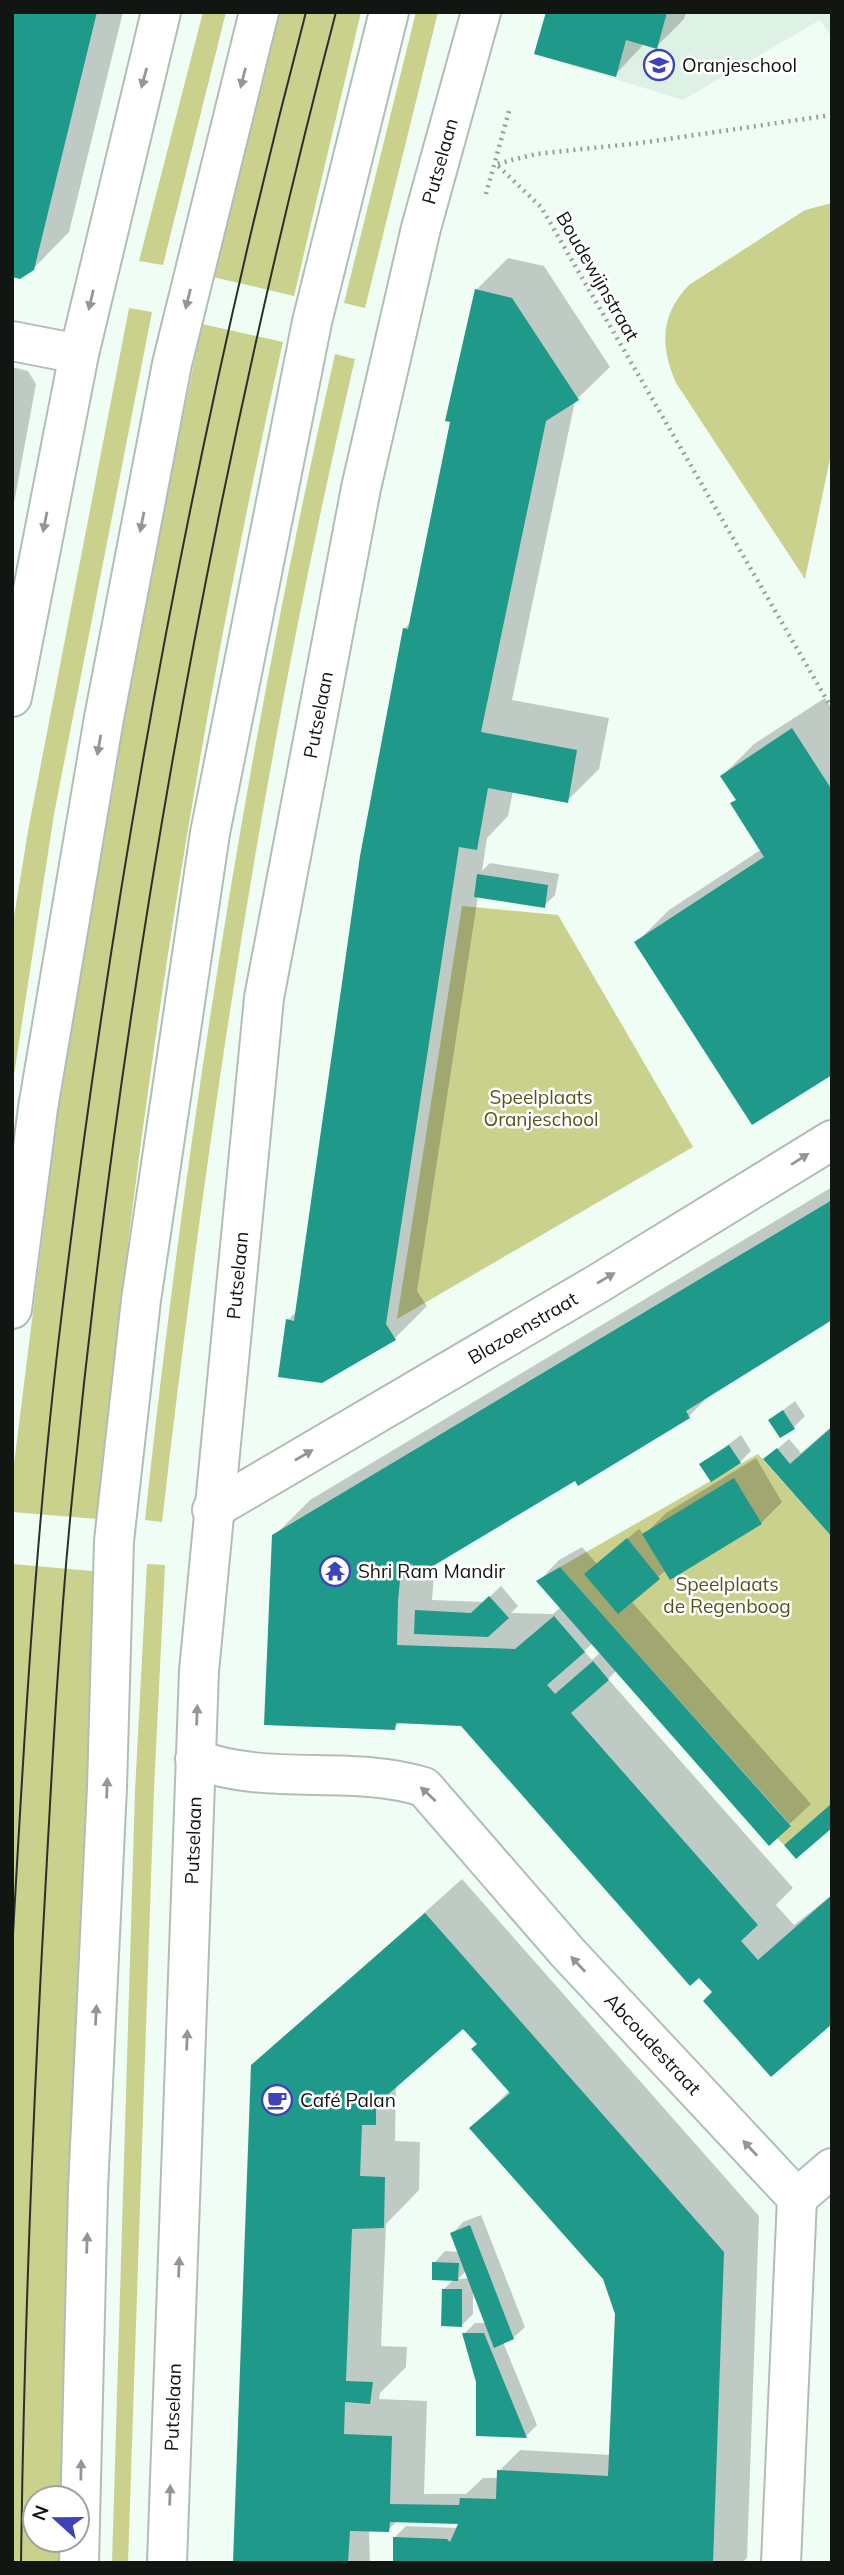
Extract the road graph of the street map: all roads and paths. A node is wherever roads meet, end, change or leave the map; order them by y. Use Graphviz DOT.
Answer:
graph roads {
  1 [pos="161,12"];
  2 [pos="259,12"];
  3 [pos="389,12"];
  4 [pos="481,12"];
  5 [pos="512,101"];
  6 [pos="832,114"];
  7 [pos="496,164"];
  8 [pos="485,199"];
  9 [pos="12,341"];
  10 [pos="79,354"];
  11 [pos="12,697"];
  12 [pos="832,709"];
  13 [pos="832,1140"];
  14 [pos="12,1309"];
  15 [pos="212,1510"];
  16 [pos="195,1759"];
  17 [pos="832,2168"];
  18 [pos="797,2198"];
  19 [pos="79,2563"];
  20 [pos="167,2563"];
  21 [pos="781,2563"];
  1 -- 10 [label="street, one-way"];
  2 -- 14 [label="street, one-way"];
  19 -- 3 [label="street, one-way"];
  4 -- 15 [label="street, Putselaan"];
  5 -- 7 [label="path"];
  6 -- 7 [label="path"];
  7 -- 8 [label="path"];
  7 -- 12 [label="path, Boudewijnstraat"];
  9 -- 10 [label="street"];
  10 -- 11 [label="street, one-way"];
  15 -- 13 [label="street, Blazoenstraat, one-way"];
  16 -- 15 [label="street, Putselaan, one-way"];
  18 -- 16 [label="street, Abcoudestraat, one-way"];
  20 -- 16 [label="street, Putselaan, one-way"];
  17 -- 18 [label="street"];
  18 -- 21 [label="street"];
}
